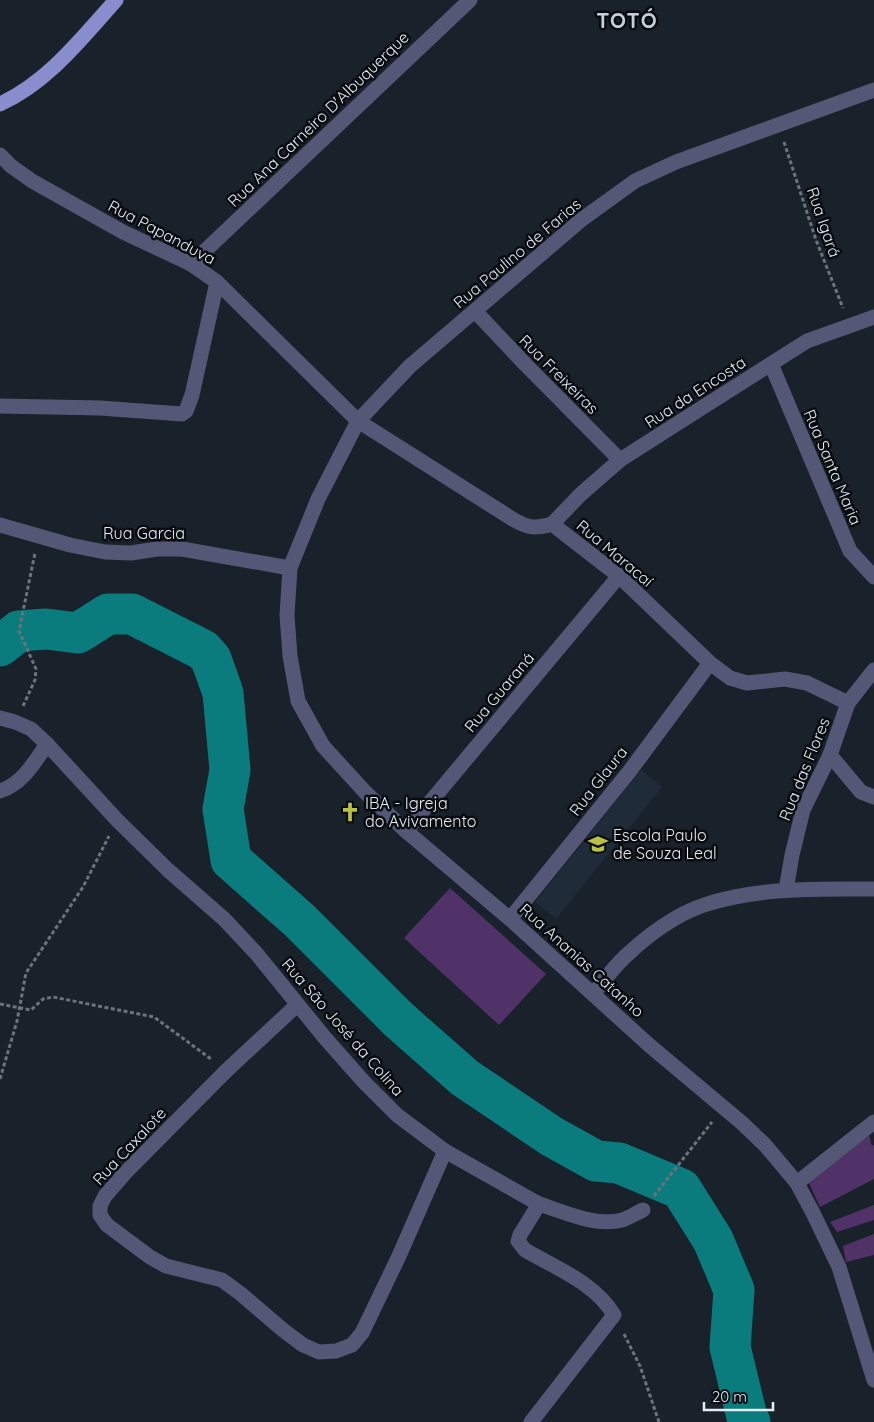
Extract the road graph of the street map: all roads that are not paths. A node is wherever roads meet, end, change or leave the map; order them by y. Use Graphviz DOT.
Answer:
graph roads {
  1 [pos="116,0"];
  2 [pos="470,0"];
  3 [pos="874,90"];
  4 [pos="0,104"];
  5 [pos="0,155"];
  6 [pos="191,264"];
  7 [pos="217,282"];
  8 [pos="474,311"];
  9 [pos="874,317"];
  10 [pos="771,364"];
  11 [pos="0,406"];
  12 [pos="358,421"];
  13 [pos="620,460"];
  14 [pos="552,524"];
  15 [pos="0,525"];
  16 [pos="290,568"];
  17 [pos="619,576"];
  18 [pos="874,577"];
  19 [pos="710,662"];
  20 [pos="874,670"];
  21 [pos="848,704"];
  22 [pos="0,718"];
  23 [pos="47,744"];
  24 [pos="830,755"];
  25 [pos="0,791"];
  26 [pos="874,796"];
  27 [pos="406,831"];
  28 [pos="874,889"];
  29 [pos="786,890"];
  30 [pos="510,919"];
  31 [pos="593,994"];
  32 [pos="296,1004"];
  33 [pos="874,1122"];
  34 [pos="444,1151"];
  35 [pos="797,1183"];
  36 [pos="539,1204"];
  37 [pos="643,1210"];
  38 [pos="874,1380"];
  39 [pos="531,1422"];
  1 -- 4 [label="main road"];
  2 -- 6 [label="street, Rua Ana Carneiro D'Albuquerque"];
  3 -- 8 [label="street, Rua Paulino de Farias"];
  5 -- 6 [label="street, Rua Papanduva"];
  6 -- 7 [label="street, Rua Papanduva"];
  7 -- 11 [label="street"];
  7 -- 12 [label="street, Rua Papanduva"];
  8 -- 12 [label="street, Rua Paulino de Farias"];
  8 -- 13 [label="street, Rua Freixeiras"];
  9 -- 10 [label="street, Rua da Encosta"];
  10 -- 13 [label="street, Rua da Encosta"];
  10 -- 18 [label="street, Rua Santa Maria"];
  12 -- 14 [label="street, Rua Maracaí"];
  12 -- 16 [label="street, Rua Paulino de Farias"];
  13 -- 14 [label="street, Rua da Encosta"];
  14 -- 17 [label="street, Rua Maracaí"];
  15 -- 16 [label="street, Rua Garcia"];
  16 -- 27 [label="street, Rua Ananias Catanho"];
  17 -- 19 [label="street, Rua Maracaí"];
  17 -- 27 [label="street, Rua Guaraná"];
  19 -- 21 [label="street, Rua Maracaí"];
  19 -- 30 [label="street, Rua Glaura"];
  20 -- 21 [label="street, Rua das Flores"];
  21 -- 24 [label="street, Rua das Flores"];
  22 -- 23 [label="street, Rua São José da Colina"];
  23 -- 25 [label="street"];
  23 -- 32 [label="street, Rua São José da Colina"];
  24 -- 26 [label="street"];
  24 -- 29 [label="street, Rua das Flores"];
  27 -- 30 [label="street, Rua Ananias Catanho"];
  28 -- 29 [label="street"];
  29 -- 31 [label="street"];
  30 -- 31 [label="street, Rua Ananias Catanho"];
  31 -- 35 [label="street, Rua Ananias Catanho"];
  32 -- 34 [label="street, Rua São José da Colina"];
  32 -- 34 [label="street, Rua Caxalote"];
  33 -- 35 [label="street"];
  34 -- 36 [label="street, Rua São José da Colina"];
  35 -- 38 [label="street, Rua Ananias Catanho"];
  36 -- 37 [label="street, Rua São José da Colina"];
  36 -- 39 [label="street"];
}
